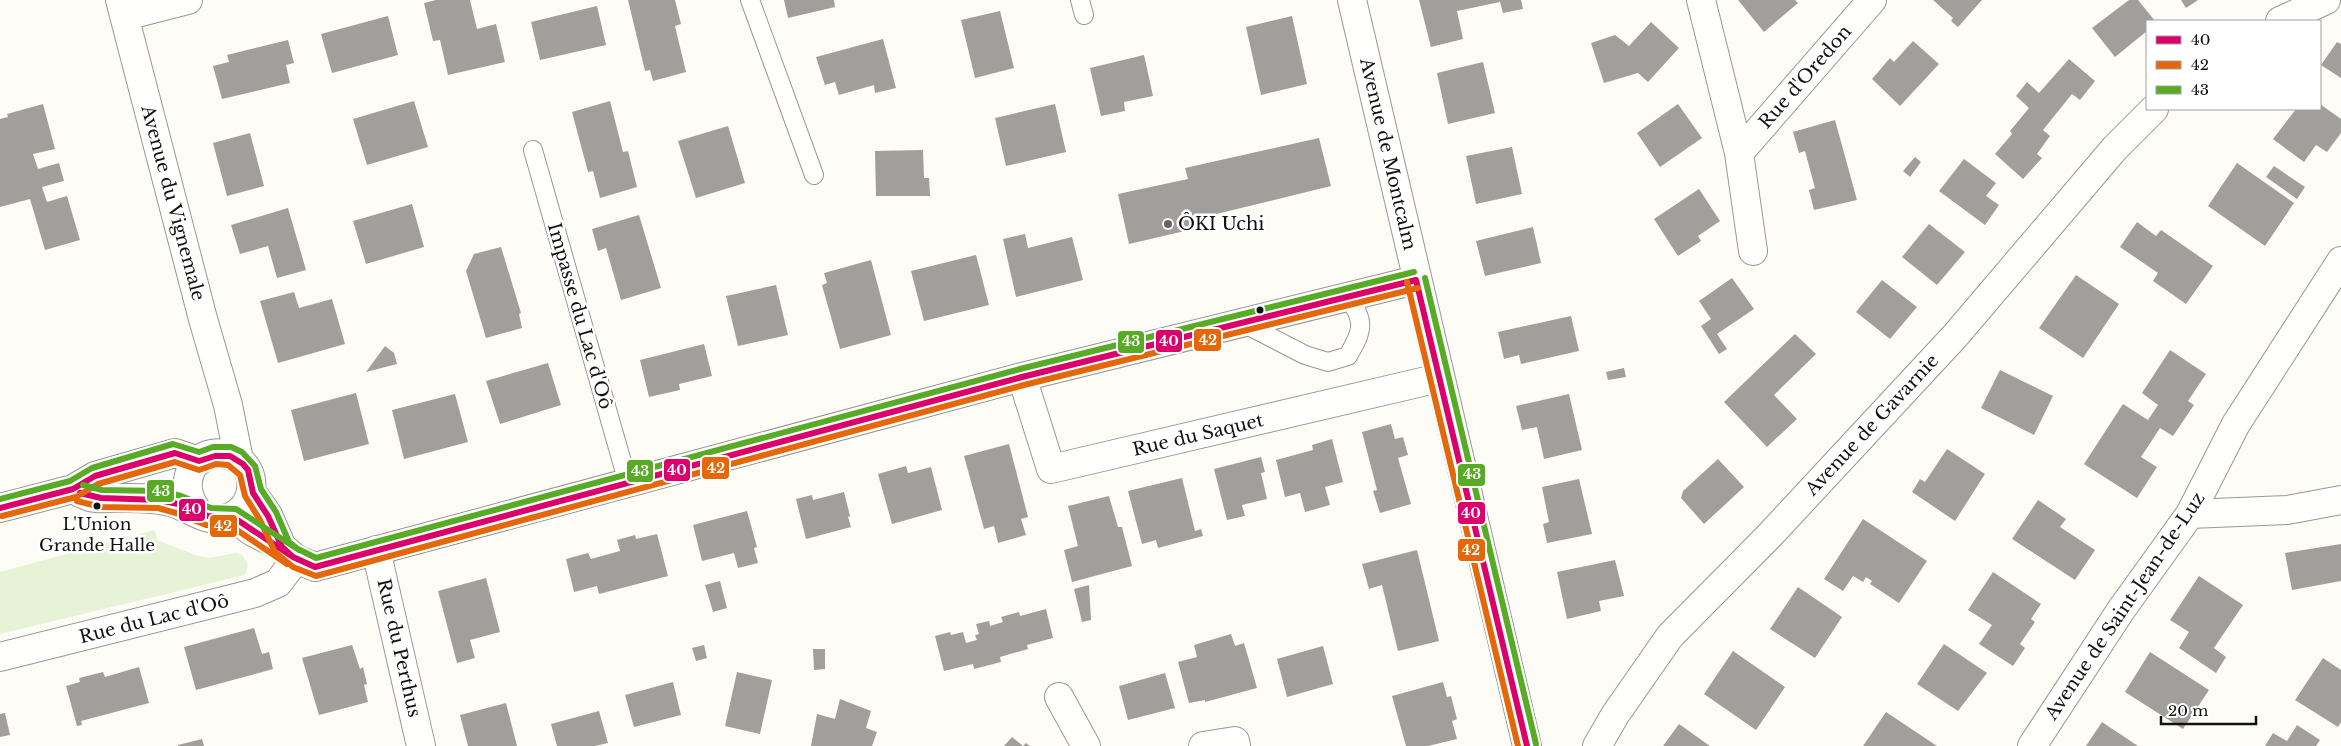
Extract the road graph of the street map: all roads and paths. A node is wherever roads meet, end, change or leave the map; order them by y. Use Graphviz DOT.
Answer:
graph roads {
  1 [pos="188,0"];
  2 [pos="750,0"];
  3 [pos="1352,0"];
  4 [pos="1700,0"];
  5 [pos="1872,0"];
  6 [pos="2326,0"];
  7 [pos="122,8"];
  8 [pos="2282,20"];
  9 [pos="2153,110"];
  10 [pos="532,150"];
  11 [pos="1739,153"];
  12 [pos="814,175"];
  13 [pos="1753,251"];
  14 [pos="2341,261"];
  15 [pos="1416,280"];
  16 [pos="1347,296"];
  17 [pos="1243,323"];
  18 [pos="1022,377"];
  19 [pos="1439,378"];
  20 [pos="228,405"];
  21 [pos="205,458"];
  22 [pos="239,460"];
  23 [pos="628,483"];
  24 [pos="73,489"];
  25 [pos="252,492"];
  26 [pos="2341,500"];
  27 [pos="0,508"];
  28 [pos="200,514"];
  29 [pos="2190,514"];
  30 [pos="233,517"];
  31 [pos="376,550"];
  32 [pos="289,553"];
  33 [pos="0,658"];
  34 [pos="1059,697"];
  35 [pos="421,746"];
  36 [pos="1086,746"];
  37 [pos="1203,746"];
  38 [pos="1236,746"];
  39 [pos="1527,746"];
  40 [pos="1598,746"];
  41 [pos="2032,746"];
  1 -- 7 [label="street"];
  2 -- 12 [label="lane"];
  3 -- 15 [label="street, Avenue de Montcalm"];
  4 -- 11 [label="street, Rue d'Oredon"];
  5 -- 11 [label="street, Rue d'Oredon"];
  6 -- 8 [label="street"];
  7 -- 20 [label="street, Avenue du Vignemale"];
  9 -- 40 [label="street, Avenue de Gavarnie"];
  10 -- 23 [label="lane, Impasse du Lac d'Oô"];
  11 -- 13 [label="street, Rue d'Oredon"];
  14 -- 29 [label="street, Avenue de Saint-Jean-de-Luz"];
  15 -- 16 [label="street"];
  15 -- 19 [label="street, Avenue de Montcalm"];
  16 -- 17 [label="street"];
  16 -- 17 [label="lane"];
  17 -- 18 [label="street"];
  18 -- 19 [label="street, Rue du Saquet"];
  18 -- 23 [label="street"];
  19 -- 39 [label="street, Avenue de Montcalm"];
  20 -- 21 [label="street"];
  20 -- 22 [label="street, Avenue du Vignemale"];
  21 -- 22 [label="street"];
  21 -- 24 [label="street"];
  21 -- 28 [label="street"];
  22 -- 25 [label="street"];
  23 -- 31 [label="street"];
  24 -- 27 [label="street"];
  24 -- 28 [label="street"];
  25 -- 30 [label="street"];
  25 -- 32 [label="street"];
  26 -- 29 [label="street"];
  28 -- 30 [label="street"];
  29 -- 41 [label="street, Avenue de Saint-Jean-de-Luz"];
  30 -- 32 [label="street"];
  31 -- 32 [label="street"];
  31 -- 35 [label="street, Rue du Perthus"];
  32 -- 33 [label="street, Rue du Lac d'Oô"];
  34 -- 36 [label="street"];
  37 -- 38 [label="street"];
}
